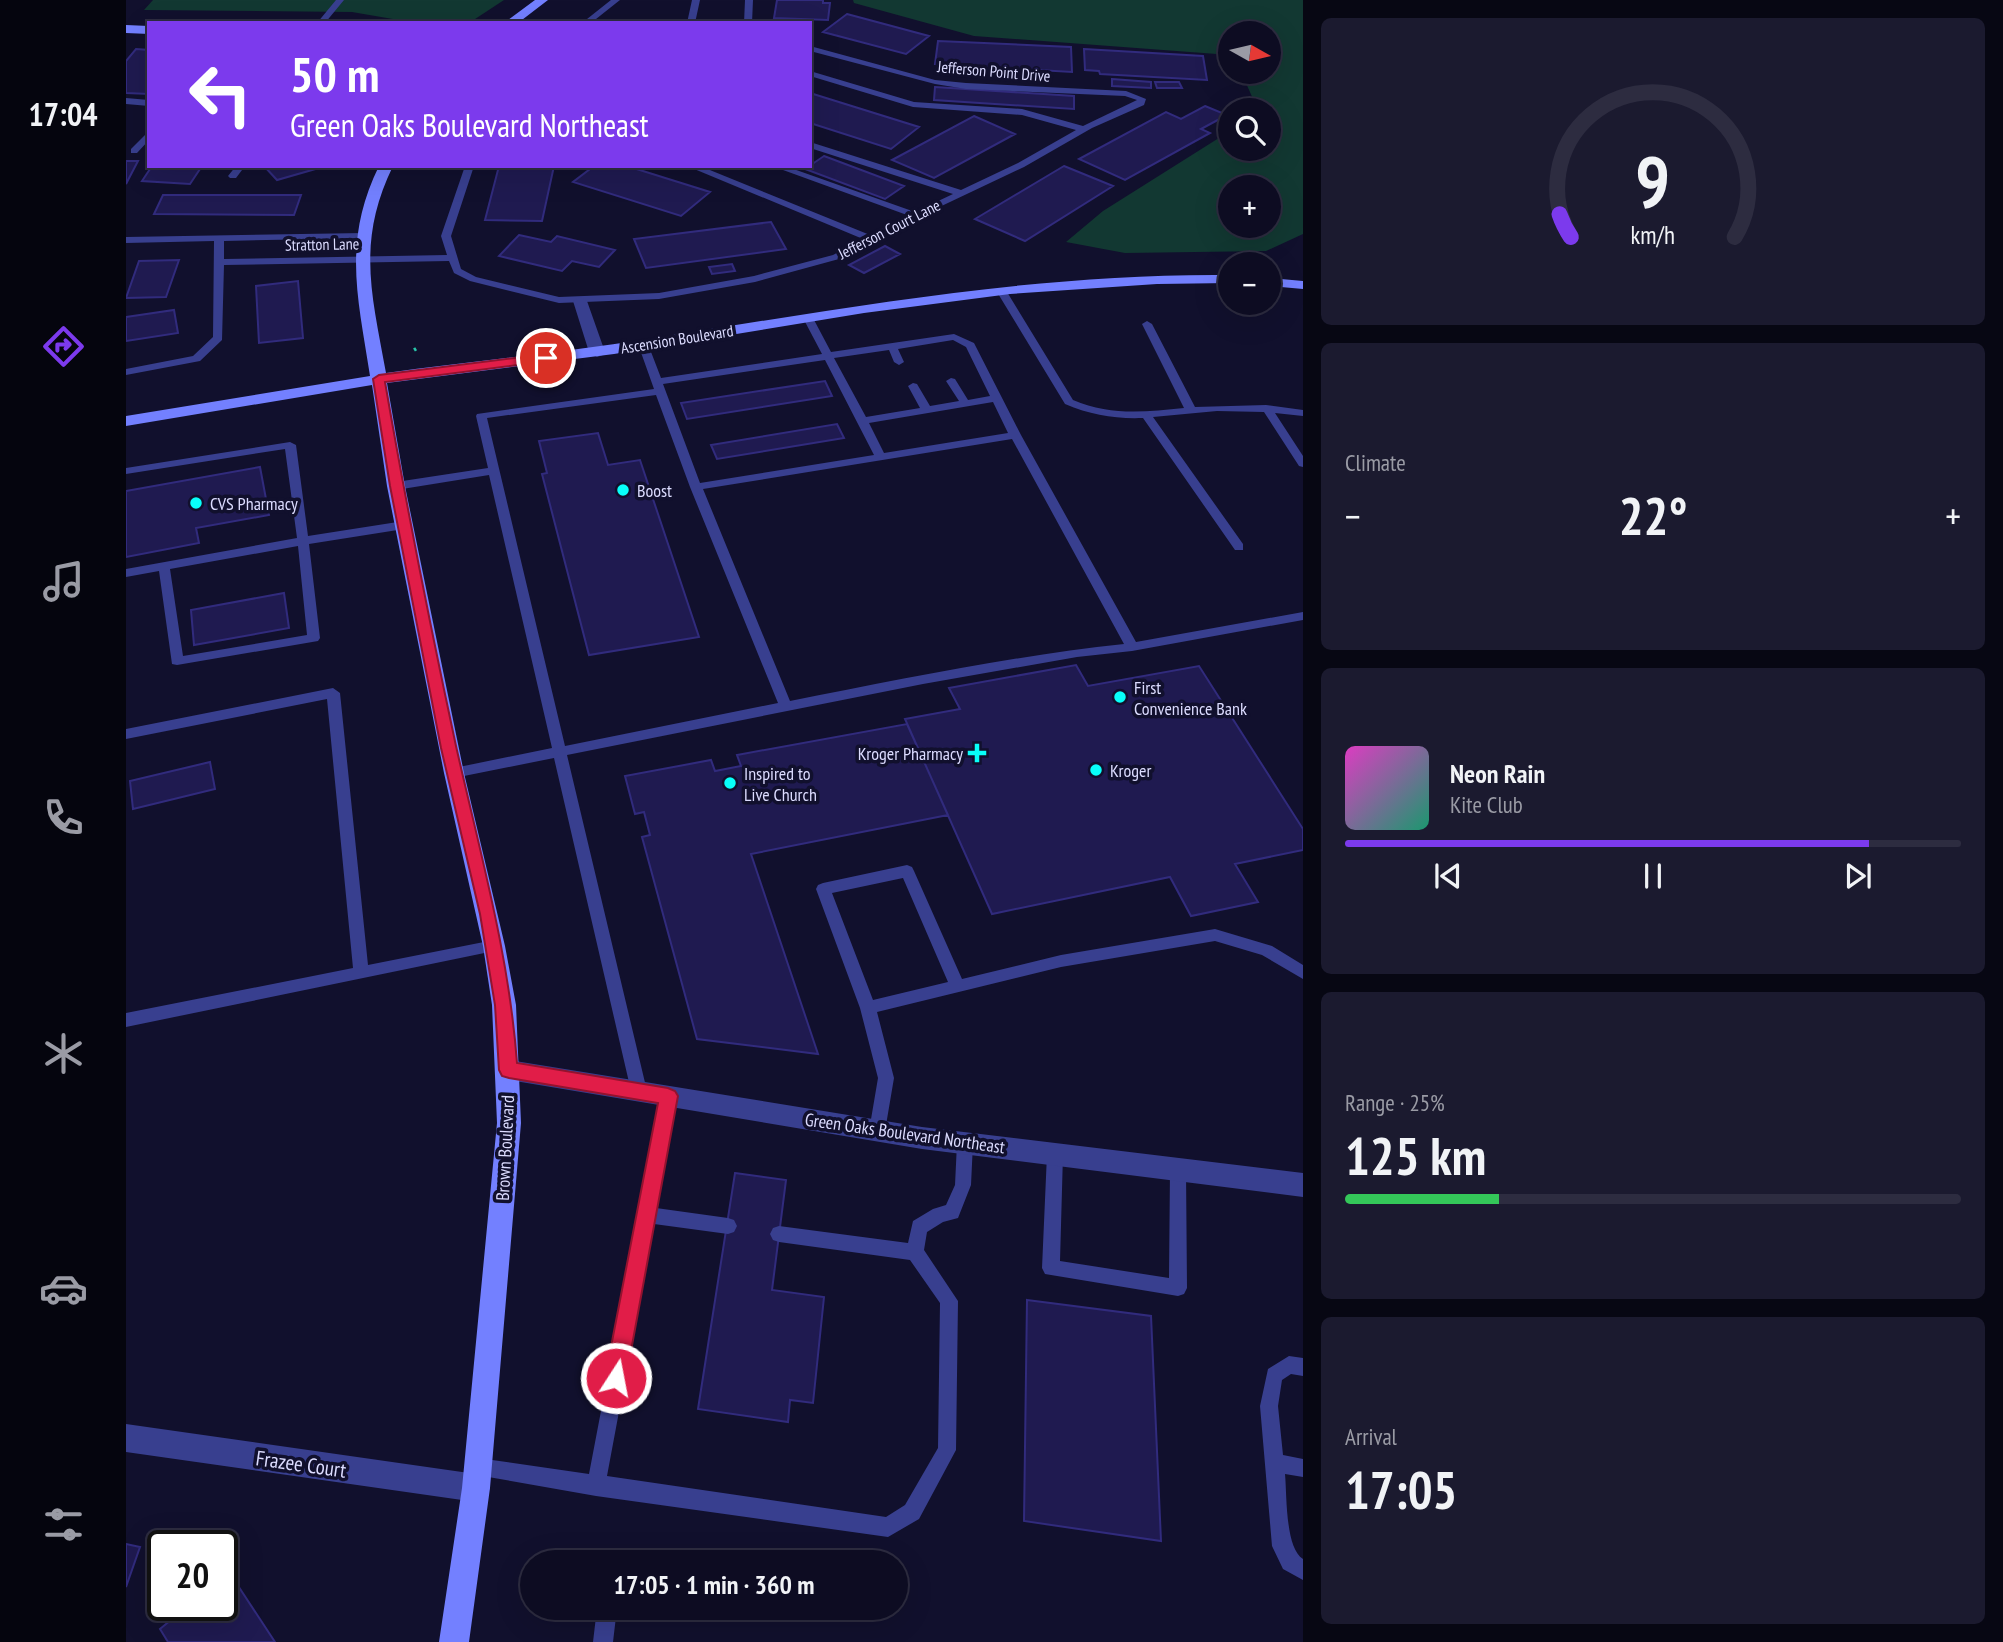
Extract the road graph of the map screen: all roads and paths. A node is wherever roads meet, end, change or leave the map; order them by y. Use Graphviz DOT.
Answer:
graph roads {
  1 [pos="340,0"];
  2 [pos="542,0"];
  3 [pos="616,0"];
  4 [pos="696,0"];
  5 [pos="748,0"];
  6 [pos="323,21"];
  7 [pos="513,21"];
  8 [pos="589,21"];
  9 [pos="691,21"];
  10 [pos="748,21"];
  11 [pos="126,29"];
  12 [pos="147,30"];
  13 [pos="812,49"];
  14 [pos="812,74"];
  15 [pos="1138,97"];
  16 [pos="126,101"];
  17 [pos="147,103"];
  18 [pos="1084,129"];
  19 [pos="147,136"];
  20 [pos="812,146"];
  21 [pos="134,150"];
  22 [pos="239,168"];
  23 [pos="385,168"];
  24 [pos="469,168"];
  25 [pos="696,168"];
  26 [pos="782,168"];
  27 [pos="233,176"];
  28 [pos="961,193"];
  29 [pos="915,215"];
  30 [pos="364,236"];
  31 [pos="219,238"];
  32 [pos="870,238"];
  33 [pos="126,240"];
  34 [pos="451,258"];
  35 [pos="360,259"];
  36 [pos="218,262"];
  37 [pos="1218,279"];
  38 [pos="1281,283"];
  39 [pos="1303,285"];
  40 [pos="1002,292"];
  41 [pos="580,301"];
  42 [pos="808,318"];
  43 [pos="1147,324"];
  44 [pos="926,341"];
  45 [pos="643,344"];
  46 [pos="891,346"];
  47 [pos="597,352"];
  48 [pos="827,355"];
  49 [pos="936,356"];
  50 [pos="900,362"];
  51 [pos="126,372"];
  52 [pos="379,379"];
  53 [pos="951,381"];
  54 [pos="913,386"];
  55 [pos="659,387"];
  56 [pos="998,398"];
  57 [pos="965,403"];
  58 [pos="1266,408"];
  59 [pos="926,409"];
  60 [pos="1191,410"];
  61 [pos="1303,413"];
  62 [pos="1145,414"];
  63 [pos="126,421"];
  64 [pos="862,421"];
  65 [pos="1015,435"];
  66 [pos="881,457"];
  67 [pos="1303,464"];
  68 [pos="126,471"];
  69 [pos="494,471"];
  70 [pos="396,486"];
  71 [pos="696,487"];
  72 [pos="404,525"];
  73 [pos="303,541"];
  74 [pos="1239,547"];
  75 [pos="164,566"];
  76 [pos="126,573"];
  77 [pos="1303,616"];
  78 [pos="1132,647"];
  79 [pos="786,707"];
  80 [pos="126,734"];
  81 [pos="561,752"];
  82 [pos="454,773"];
  83 [pos="494,946"];
  84 [pos="361,973"];
  85 [pos="1303,973"];
  86 [pos="957,986"];
  87 [pos="867,1008"];
  88 [pos="126,1020"];
  89 [pos="509,1070"];
  90 [pos="639,1091"];
  91 [pos="668,1096"];
  92 [pos="877,1131"];
  93 [pos="965,1143"];
  94 [pos="1055,1154"];
  95 [pos="1178,1170"];
  96 [pos="1303,1185"];
  97 [pos="646,1215"];
  98 [pos="728,1226"];
  99 [pos="779,1234"];
  100 [pos="915,1252"];
  101 [pos="1303,1367"];
  102 [pos="126,1438"];
  103 [pos="1274,1463"];
  104 [pos="1303,1468"];
  105 [pos="477,1477"];
  106 [pos="596,1486"];
  107 [pos="1303,1570"];
  108 [pos="606,1620"];
  109 [pos="454,1642"];
  110 [pos="603,1642"];
  1 -- 6 [label="lane"];
  2 -- 7 [label="street"];
  3 -- 8 [label="lane"];
  4 -- 9 [label="lane"];
  5 -- 10 [label="lane"];
  11 -- 12 [label="street"];
  13 -- 15 [label="lane, Jefferson Point Drive"];
  14 -- 18 [label="lane"];
  15 -- 18 [label="lane, Jefferson Court Lane"];
  16 -- 17 [label="lane"];
  18 -- 28 [label="lane, Jefferson Court Lane"];
  19 -- 21 [label="lane"];
  20 -- 28 [label="lane"];
  22 -- 27 [label="lane"];
  23 -- 30 [label="street, Brown Boulevard"];
  24 -- 34 [label="lane"];
  25 -- 32 [label="lane"];
  26 -- 29 [label="lane"];
  28 -- 29 [label="lane, Jefferson Court Lane"];
  29 -- 32 [label="lane, Jefferson Court Lane"];
  30 -- 31 [label="lane, Stratton Lane"];
  30 -- 35 [label="street, Brown Boulevard"];
  31 -- 33 [label="lane, Stratton Lane"];
  31 -- 36 [label="lane"];
  32 -- 41 [label="lane, Jefferson Court Lane"];
  34 -- 35 [label="lane, Stratton Lane"];
  34 -- 41 [label="lane, Jefferson Court Lane"];
  35 -- 36 [label="lane, Stratton Lane"];
  35 -- 52 [label="street, Brown Boulevard"];
  36 -- 51 [label="lane"];
  37 -- 40 [label="street, Ascension Boulevard"];
  38 -- 39 [label="street"];
  40 -- 42 [label="street, Ascension Boulevard"];
  40 -- 62 [label="lane"];
  41 -- 47 [label="street"];
  42 -- 45 [label="street, Ascension Boulevard"];
  42 -- 48 [label="lane"];
  43 -- 60 [label="lane"];
  44 -- 46 [label="lane"];
  44 -- 49 [label="lane"];
  44 -- 56 [label="lane"];
  45 -- 47 [label="street, Ascension Boulevard"];
  45 -- 55 [label="lane"];
  46 -- 48 [label="lane"];
  46 -- 50 [label="lane"];
  47 -- 52 [label="street, Ascension Boulevard"];
  48 -- 55 [label="lane"];
  48 -- 64 [label="lane"];
  52 -- 63 [label="street, Ascension Boulevard"];
  52 -- 70 [label="street, Brown Boulevard"];
  53 -- 57 [label="lane"];
  54 -- 59 [label="lane"];
  55 -- 69 [label="lane"];
  55 -- 71 [label="lane"];
  56 -- 57 [label="lane"];
  56 -- 65 [label="lane"];
  57 -- 59 [label="lane"];
  58 -- 60 [label="lane"];
  58 -- 61 [label="lane"];
  58 -- 67 [label="lane"];
  59 -- 64 [label="lane"];
  60 -- 62 [label="lane"];
  62 -- 74 [label="lane"];
  64 -- 66 [label="lane"];
  65 -- 66 [label="lane"];
  65 -- 78 [label="lane"];
  66 -- 71 [label="lane"];
  68 -- 73 [label="lane"];
  69 -- 70 [label="lane"];
  69 -- 81 [label="lane"];
  70 -- 72 [label="street, Brown Boulevard"];
  71 -- 79 [label="lane"];
  72 -- 73 [label="lane"];
  72 -- 82 [label="street, Brown Boulevard"];
  73 -- 75 [label="lane"];
  73 -- 75 [label="lane"];
  75 -- 76 [label="lane"];
  77 -- 78 [label="lane"];
  78 -- 79 [label="lane"];
  79 -- 81 [label="lane"];
  80 -- 84 [label="lane"];
  81 -- 82 [label="lane"];
  81 -- 90 [label="lane"];
  82 -- 83 [label="street, Brown Boulevard"];
  83 -- 84 [label="lane"];
  83 -- 89 [label="street, Brown Boulevard"];
  84 -- 88 [label="lane"];
  85 -- 86 [label="lane"];
  86 -- 87 [label="lane"];
  86 -- 87 [label="lane"];
  87 -- 92 [label="lane"];
  89 -- 90 [label="street, Green Oaks Boulevard Northeast"];
  89 -- 105 [label="street, Brown Boulevard"];
  90 -- 91 [label="street, Green Oaks Boulevard Northeast"];
  91 -- 92 [label="street, Green Oaks Boulevard Northeast"];
  91 -- 97 [label="lane"];
  92 -- 93 [label="street, Green Oaks Boulevard Northeast"];
  93 -- 94 [label="street, Green Oaks Boulevard Northeast"];
  93 -- 100 [label="lane"];
  94 -- 95 [label="street, Green Oaks Boulevard Northeast"];
  94 -- 95 [label="lane"];
  95 -- 96 [label="street, Green Oaks Boulevard Northeast"];
  97 -- 98 [label="lane"];
  97 -- 106 [label="lane"];
  99 -- 100 [label="lane"];
  100 -- 106 [label="lane"];
  101 -- 103 [label="lane"];
  102 -- 105 [label="street, Frazee Court"];
  103 -- 104 [label="lane"];
  103 -- 107 [label="lane"];
  105 -- 106 [label="lane"];
  105 -- 109 [label="street, Brown Boulevard"];
  108 -- 110 [label="lane"];
}
